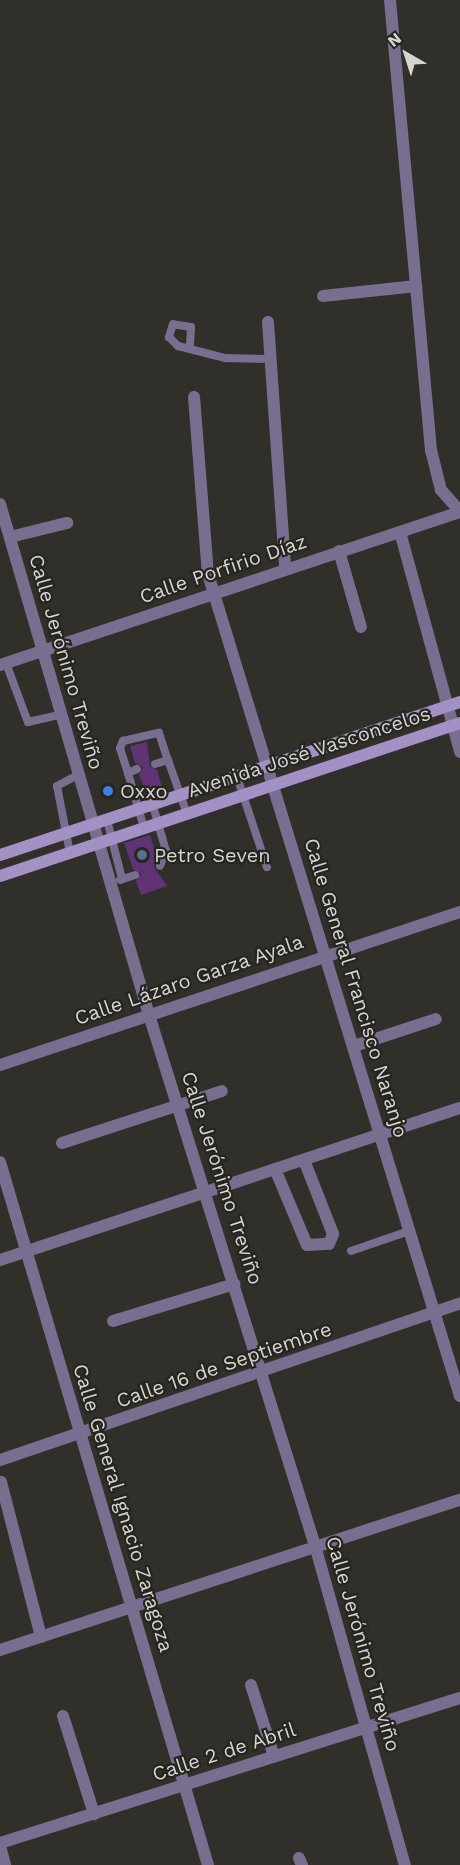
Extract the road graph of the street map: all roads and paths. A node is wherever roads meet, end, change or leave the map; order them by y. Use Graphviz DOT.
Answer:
graph roads {
  1 [pos="390,0"];
  2 [pos="416,286"];
  3 [pos="323,296"];
  4 [pos="268,322"];
  5 [pos="190,346"];
  6 [pos="269,359"];
  7 [pos="194,397"];
  8 [pos="0,504"];
  9 [pos="460,511"];
  10 [pos="67,523"];
  11 [pos="400,532"];
  12 [pos="10,537"];
  13 [pos="339,551"];
  14 [pos="285,568"];
  15 [pos="215,592"];
  16 [pos="361,627"];
  17 [pos="40,650"];
  18 [pos="3,664"];
  19 [pos="460,702"];
  20 [pos="447,706"];
  21 [pos="58,715"];
  22 [pos="456,724"];
  23 [pos="460,752"];
  24 [pos="168,760"];
  25 [pos="155,764"];
  26 [pos="270,766"];
  27 [pos="137,769"];
  28 [pos="128,773"];
  29 [pos="78,775"];
  30 [pos="237,777"];
  31 [pos="275,786"];
  32 [pos="243,795"];
  33 [pos="181,797"];
  34 [pos="153,806"];
  35 [pos="139,810"];
  36 [pos="187,814"];
  37 [pos="107,820"];
  38 [pos="158,824"];
  39 [pos="92,825"];
  40 [pos="144,828"];
  41 [pos="66,833"];
  42 [pos="112,838"];
  43 [pos="97,843"];
  44 [pos="70,852"];
  45 [pos="0,855"];
  46 [pos="160,866"];
  47 [pos="267,867"];
  48 [pos="135,875"];
  49 [pos="0,876"];
  50 [pos="122,879"];
  51 [pos="110,882"];
  52 [pos="460,912"];
  53 [pos="327,954"];
  54 [pos="149,1015"];
  55 [pos="436,1019"];
  56 [pos="354,1046"];
  57 [pos="0,1065"];
  58 [pos="222,1091"];
  59 [pos="179,1107"];
  60 [pos="460,1108"];
  61 [pos="379,1135"];
  62 [pos="62,1143"];
  63 [pos="304,1160"];
  64 [pos="0,1162"];
  65 [pos="274,1169"];
  66 [pos="207,1193"];
  67 [pos="409,1231"];
  68 [pos="351,1251"];
  69 [pos="27,1252"];
  70 [pos="0,1260"];
  71 [pos="235,1284"];
  72 [pos="460,1303"];
  73 [pos="435,1311"];
  74 [pos="114,1321"];
  75 [pos="262,1373"];
  76 [pos="460,1396"];
  77 [pos="79,1436"];
  78 [pos="0,1460"];
  79 [pos="1,1482"];
  80 [pos="460,1500"];
  81 [pos="316,1549"];
  82 [pos="134,1610"];
  83 [pos="41,1637"];
  84 [pos="0,1650"];
  85 [pos="251,1684"];
  86 [pos="460,1698"];
  87 [pos="63,1716"];
  88 [pos="368,1728"];
  89 [pos="274,1756"];
  90 [pos="185,1785"];
  91 [pos="94,1814"];
  92 [pos="0,1845"];
  93 [pos="5,1865"];
  94 [pos="208,1865"];
  95 [pos="405,1865"];
  1 -- 2 [label="street"];
  2 -- 3 [label="street"];
  2 -- 9 [label="street"];
  4 -- 6 [label="street"];
  5 -- 6 [label="lane"];
  6 -- 14 [label="street"];
  7 -- 15 [label="street, Calle General Francisco Naranjo"];
  8 -- 12 [label="street, Calle Jerónimo Treviño"];
  9 -- 11 [label="street, Calle Porfirio Díaz"];
  10 -- 12 [label="street"];
  11 -- 13 [label="street, Calle Porfirio Díaz"];
  11 -- 20 [label="street"];
  12 -- 17 [label="street, Calle Jerónimo Treviño"];
  13 -- 14 [label="street, Calle Porfirio Díaz"];
  13 -- 16 [label="street"];
  14 -- 15 [label="street, Calle Porfirio Díaz"];
  15 -- 17 [label="street, Calle Porfirio Díaz"];
  15 -- 26 [label="street, Calle General Francisco Naranjo"];
  17 -- 18 [label="street, Calle Porfirio Díaz"];
  17 -- 21 [label="street, Calle Jerónimo Treviño"];
  18 -- 21 [label="lane"];
  19 -- 20 [label="main road, Avenida José Vasconcelos"];
  20 -- 22 [label="street"];
  20 -- 26 [label="main road, Avenida José Vasconcelos"];
  21 -- 29 [label="street, Calle Jerónimo Treviño"];
  22 -- 23 [label="street"];
  22 -- 31 [label="main road, Avenida José Vasconcelos"];
  24 -- 25 [label="lane"];
  24 -- 28 [label="lane"];
  24 -- 33 [label="lane"];
  26 -- 30 [label="main road, Avenida José Vasconcelos"];
  26 -- 31 [label="street, Calle General Francisco Naranjo"];
  27 -- 28 [label="lane"];
  28 -- 35 [label="lane"];
  29 -- 39 [label="street, Calle Jerónimo Treviño"];
  29 -- 41 [label="lane"];
  30 -- 32 [label="lane"];
  30 -- 33 [label="main road, Avenida José Vasconcelos"];
  31 -- 32 [label="main road, Avenida José Vasconcelos"];
  31 -- 53 [label="street, Calle General Francisco Naranjo"];
  32 -- 36 [label="main road, Avenida José Vasconcelos"];
  32 -- 47 [label="lane"];
  33 -- 34 [label="main road, Avenida José Vasconcelos"];
  33 -- 36 [label="lane"];
  34 -- 35 [label="main road, Avenida José Vasconcelos"];
  34 -- 38 [label="lane"];
  35 -- 37 [label="main road, Avenida José Vasconcelos"];
  35 -- 40 [label="lane"];
  36 -- 38 [label="main road, Avenida José Vasconcelos"];
  37 -- 39 [label="main road, Avenida José Vasconcelos"];
  37 -- 42 [label="lane"];
  38 -- 40 [label="main road, Avenida José Vasconcelos"];
  38 -- 46 [label="lane"];
  39 -- 41 [label="main road, Avenida José Vasconcelos"];
  39 -- 43 [label="street, Calle Jerónimo Treviño"];
  40 -- 42 [label="main road, Avenida José Vasconcelos"];
  41 -- 44 [label="lane"];
  41 -- 45 [label="main road, Avenida José Vasconcelos"];
  42 -- 43 [label="main road, Avenida José Vasconcelos"];
  42 -- 50 [label="lane"];
  43 -- 44 [label="main road, Avenida José Vasconcelos"];
  43 -- 51 [label="street, Calle Jerónimo Treviño"];
  44 -- 49 [label="main road, Avenida José Vasconcelos"];
  48 -- 50 [label="lane"];
  50 -- 51 [label="lane"];
  51 -- 54 [label="street, Calle Jerónimo Treviño"];
  52 -- 53 [label="street, Calle Lázaro Garza Ayala"];
  53 -- 54 [label="street, Calle Lázaro Garza Ayala"];
  53 -- 56 [label="street, Calle General Francisco Naranjo"];
  54 -- 57 [label="street, Calle Lázaro Garza Ayala"];
  54 -- 59 [label="street, Calle Jerónimo Treviño"];
  55 -- 56 [label="street"];
  56 -- 61 [label="street, Calle General Francisco Naranjo"];
  58 -- 59 [label="street"];
  59 -- 62 [label="street"];
  59 -- 66 [label="street, Calle Jerónimo Treviño"];
  60 -- 61 [label="street"];
  61 -- 63 [label="street"];
  61 -- 67 [label="street, Calle General Francisco Naranjo"];
  63 -- 65 [label="street"];
  63 -- 65 [label="street"];
  64 -- 69 [label="street, Calle General Ignacio Zaragoza"];
  65 -- 66 [label="street"];
  66 -- 69 [label="street"];
  66 -- 71 [label="street, Calle Jerónimo Treviño"];
  67 -- 68 [label="lane"];
  67 -- 73 [label="street, Calle General Francisco Naranjo"];
  69 -- 70 [label="street"];
  69 -- 77 [label="street, Calle General Ignacio Zaragoza"];
  71 -- 74 [label="street"];
  71 -- 75 [label="street, Calle Jerónimo Treviño"];
  72 -- 73 [label="street, Calle 16 de Septiembre"];
  73 -- 75 [label="street, Calle 16 de Septiembre"];
  73 -- 76 [label="street, Calle General Francisco Naranjo"];
  75 -- 77 [label="street, Calle 16 de Septiembre"];
  75 -- 81 [label="street, Calle Jerónimo Treviño"];
  77 -- 78 [label="street, Calle 16 de Septiembre"];
  77 -- 82 [label="street, Calle General Ignacio Zaragoza"];
  79 -- 83 [label="street"];
  80 -- 81 [label="street"];
  81 -- 82 [label="street"];
  81 -- 88 [label="street, Calle Jerónimo Treviño"];
  82 -- 83 [label="street"];
  82 -- 90 [label="street, Calle General Ignacio Zaragoza"];
  83 -- 84 [label="street"];
  85 -- 89 [label="street"];
  86 -- 88 [label="street, Calle 2 de Abril"];
  87 -- 91 [label="street"];
  88 -- 89 [label="street, Calle 2 de Abril"];
  88 -- 95 [label="street, Calle Jerónimo Treviño"];
  89 -- 90 [label="street, Calle 2 de Abril"];
  90 -- 91 [label="street, Calle 2 de Abril"];
  90 -- 94 [label="street, Calle General Ignacio Zaragoza"];
  91 -- 92 [label="street, Calle 2 de Abril"];
  92 -- 93 [label="street"];
}
